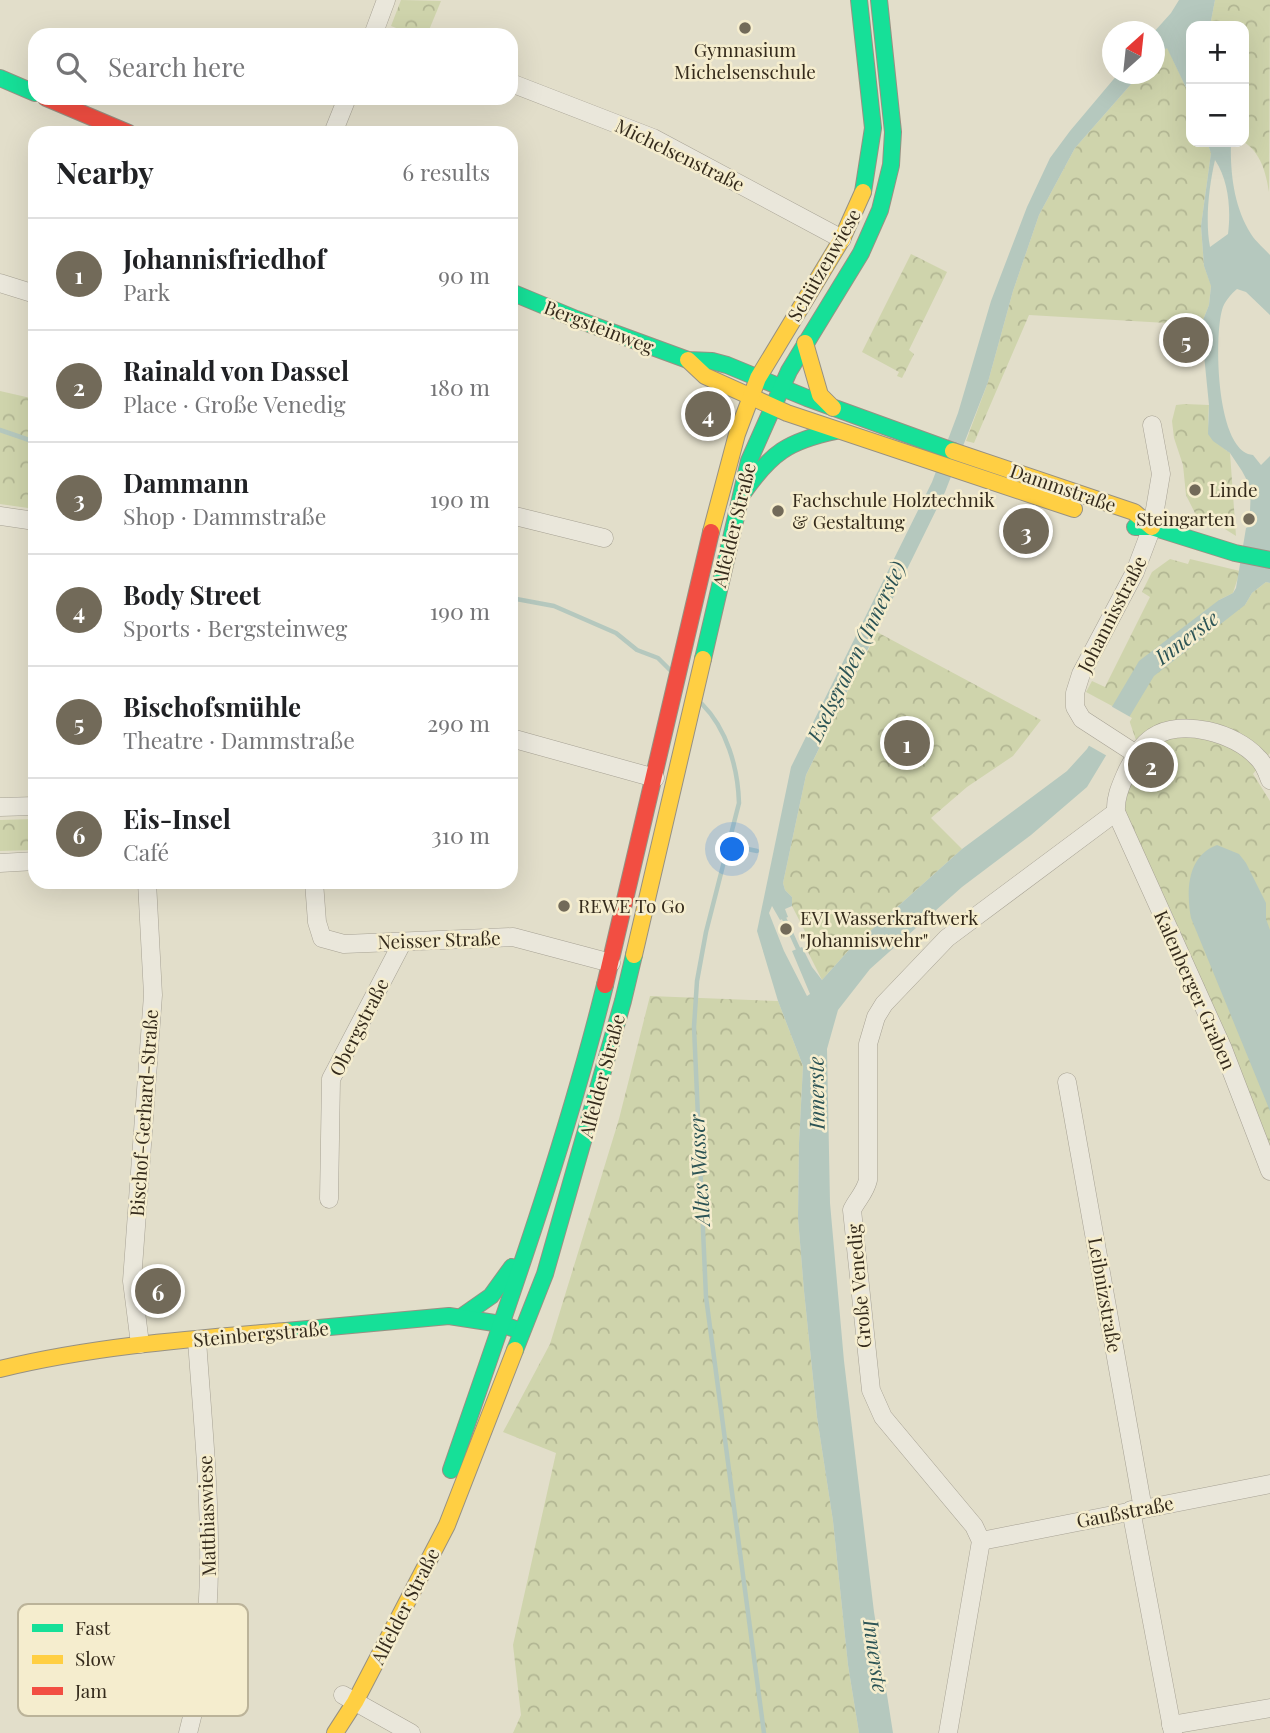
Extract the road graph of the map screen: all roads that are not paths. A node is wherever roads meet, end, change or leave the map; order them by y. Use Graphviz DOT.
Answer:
graph roads {
  1 [pos="386,0"];
  2 [pos="859,0"];
  3 [pos="879,0"];
  4 [pos="380,28"];
  5 [pos="0,78"];
  6 [pos="518,86"];
  7 [pos="28,90"];
  8 [pos="63,105"];
  9 [pos="344,105"];
  10 [pos="112,126"];
  11 [pos="336,126"];
  12 [pos="842,239"];
  13 [pos="0,284"];
  14 [pos="28,293"];
  15 [pos="518,295"];
  16 [pos="805,343"];
  17 [pos="688,360"];
  18 [pos="758,378"];
  19 [pos="780,387"];
  20 [pos="752,396"];
  21 [pos="772,406"];
  22 [pos="834,408"];
  23 [pos="1152,425"];
  24 [pos="837,431"];
  25 [pos="739,500"];
  26 [pos="0,516"];
  27 [pos="1095,516"];
  28 [pos="518,517"];
  29 [pos="28,520"];
  30 [pos="1121,525"];
  31 [pos="1152,527"];
  32 [pos="604,538"];
  33 [pos="1270,560"];
  34 [pos="518,740"];
  35 [pos="1131,751"];
  36 [pos="1268,771"];
  37 [pos="655,778"];
  38 [pos="28,806"];
  39 [pos="0,807"];
  40 [pos="1116,812"];
  41 [pos="28,862"];
  42 [pos="0,863"];
  43 [pos="148,889"];
  44 [pos="315,889"];
  45 [pos="402,943"];
  46 [pos="611,964"];
  47 [pos="1067,1082"];
  48 [pos="1270,1171"];
  49 [pos="329,1199"];
  50 [pos="530,1239"];
  51 [pos="461,1317"];
  52 [pos="502,1324"];
  53 [pos="521,1331"];
  54 [pos="197,1340"];
  55 [pos="140,1345"];
  56 [pos="0,1369"];
  57 [pos="1270,1484"];
  58 [pos="1137,1510"];
  59 [pos="981,1541"];
  60 [pos="207,1604"];
  61 [pos="349,1698"];
  62 [pos="1270,1709"];
  63 [pos="1172,1729"];
  64 [pos="318,1733"];
  65 [pos="335,1733"];
  66 [pos="411,1733"];
  67 [pos="948,1733"];
  1 -- 4 [label="street"];
  2 -- 12 [label="main road, Schützenwiese"];
  3 -- 16 [label="main road, Schützenwiese"];
  5 -- 7 [label="main road"];
  6 -- 12 [label="street, Michelsenstraße"];
  8 -- 10 [label="main road"];
  9 -- 11 [label="street"];
  12 -- 18 [label="main road, Schützenwiese"];
  13 -- 14 [label="street"];
  15 -- 17 [label="main road, Bergsteinweg"];
  16 -- 19 [label="main road, Schützenwiese"];
  16 -- 22 [label="main road"];
  17 -- 18 [label="main road, Bergsteinweg"];
  17 -- 20 [label="main road, Bergsteinweg"];
  18 -- 19 [label="main road"];
  18 -- 20 [label="main road, Schützenwiese"];
  19 -- 21 [label="main road, Alfelder Straße"];
  19 -- 22 [label="main road"];
  20 -- 21 [label="main road, Bergsteinweg"];
  20 -- 37 [label="main road, Alfelder Straße"];
  21 -- 24 [label="main road"];
  21 -- 25 [label="main road, Alfelder Straße"];
  22 -- 31 [label="main road, Dammstraße"];
  23 -- 31 [label="street"];
  24 -- 25 [label="main road"];
  24 -- 27 [label="main road, Dammstraße"];
  25 -- 53 [label="main road, Alfelder Straße"];
  26 -- 29 [label="street"];
  28 -- 32 [label="street"];
  30 -- 31 [label="main road, Dammstraße"];
  31 -- 33 [label="main road, Dammstraße"];
  31 -- 35 [label="street, Johannisstraße"];
  34 -- 37 [label="street"];
  35 -- 36 [label="street"];
  35 -- 40 [label="street"];
  37 -- 46 [label="main road, Alfelder Straße"];
  38 -- 39 [label="street"];
  40 -- 48 [label="street, Kalenberger Graben"];
  40 -- 59 [label="street, Große Venedig"];
  41 -- 42 [label="street"];
  43 -- 55 [label="street, Bischof-Gerhard-Straße"];
  44 -- 45 [label="street, Neisser Straße"];
  45 -- 46 [label="street, Neisser Straße"];
  45 -- 49 [label="street, Obergstraße"];
  46 -- 50 [label="main road, Alfelder Straße"];
  47 -- 58 [label="street, Leibnizstraße"];
  50 -- 51 [label="main road"];
  50 -- 52 [label="main road, Alfelder Straße"];
  51 -- 52 [label="main road, Steinbergstraße"];
  51 -- 54 [label="main road, Steinbergstraße"];
  52 -- 53 [label="main road, Steinbergstraße"];
  52 -- 61 [label="main road, Alfelder Straße"];
  53 -- 61 [label="main road, Alfelder Straße"];
  54 -- 55 [label="main road, Steinbergstraße"];
  54 -- 60 [label="street, Matthiaswiese"];
  55 -- 56 [label="main road, Steinbergstraße"];
  57 -- 58 [label="street, Gaußstraße"];
  58 -- 59 [label="street, Gaußstraße"];
  58 -- 63 [label="street, Leibnizstraße"];
  59 -- 67 [label="street"];
  61 -- 64 [label="main road, Alfelder Straße"];
  61 -- 65 [label="main road, Alfelder Straße"];
  61 -- 66 [label="street"];
  62 -- 63 [label="street"];
}
